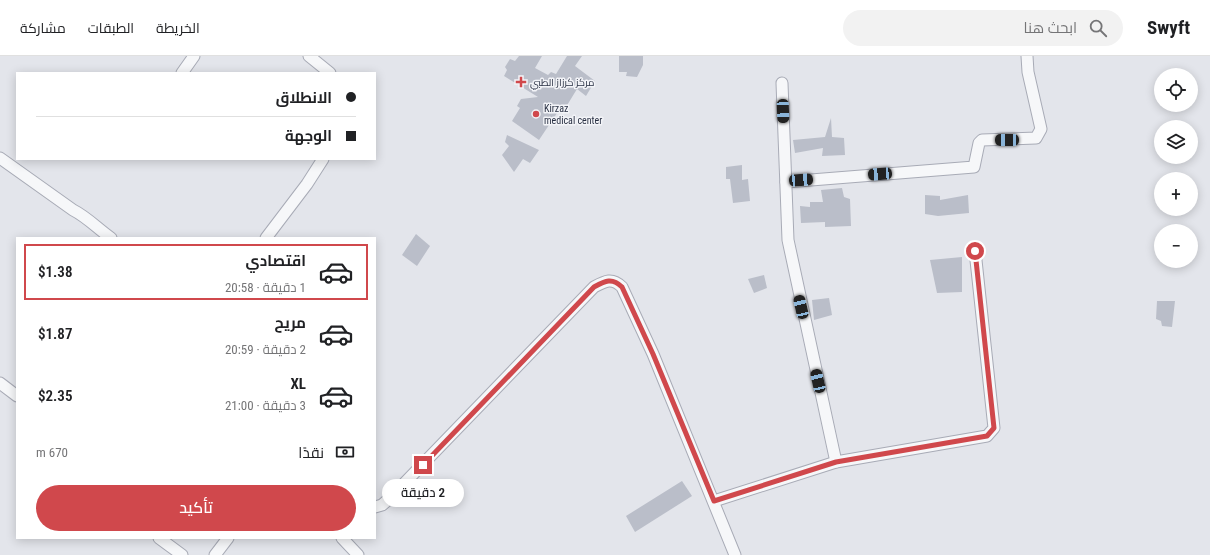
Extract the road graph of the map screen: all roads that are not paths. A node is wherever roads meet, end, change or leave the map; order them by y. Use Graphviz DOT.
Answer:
graph roads {
  1 [pos="194,56"];
  2 [pos="309,56"];
  3 [pos="1027,56"];
  4 [pos="183,72"];
  5 [pos="329,72"];
  6 [pos="782,83"];
  7 [pos="0,158"];
  8 [pos="322,160"];
  9 [pos="786,182"];
  10 [pos="110,237"];
  11 [pos="267,237"];
  12 [pos="975,251"];
  13 [pos="0,383"];
  14 [pos="16,395"];
  15 [pos="836,462"];
  16 [pos="714,501"];
  17 [pos="376,507"];
  18 [pos="160,539"];
  19 [pos="227,539"];
  20 [pos="343,539"];
  21 [pos="182,555"];
  22 [pos="216,555"];
  23 [pos="358,555"];
  24 [pos="735,555"];
  1 -- 4 [label="street"];
  2 -- 5 [label="street"];
  3 -- 9 [label="street"];
  6 -- 9 [label="street"];
  7 -- 10 [label="street"];
  8 -- 11 [label="street"];
  9 -- 15 [label="street"];
  12 -- 15 [label="street"];
  13 -- 14 [label="street"];
  15 -- 16 [label="street"];
  16 -- 17 [label="street"];
  16 -- 24 [label="street"];
  18 -- 21 [label="street"];
  19 -- 22 [label="street"];
  20 -- 23 [label="street"];
}
